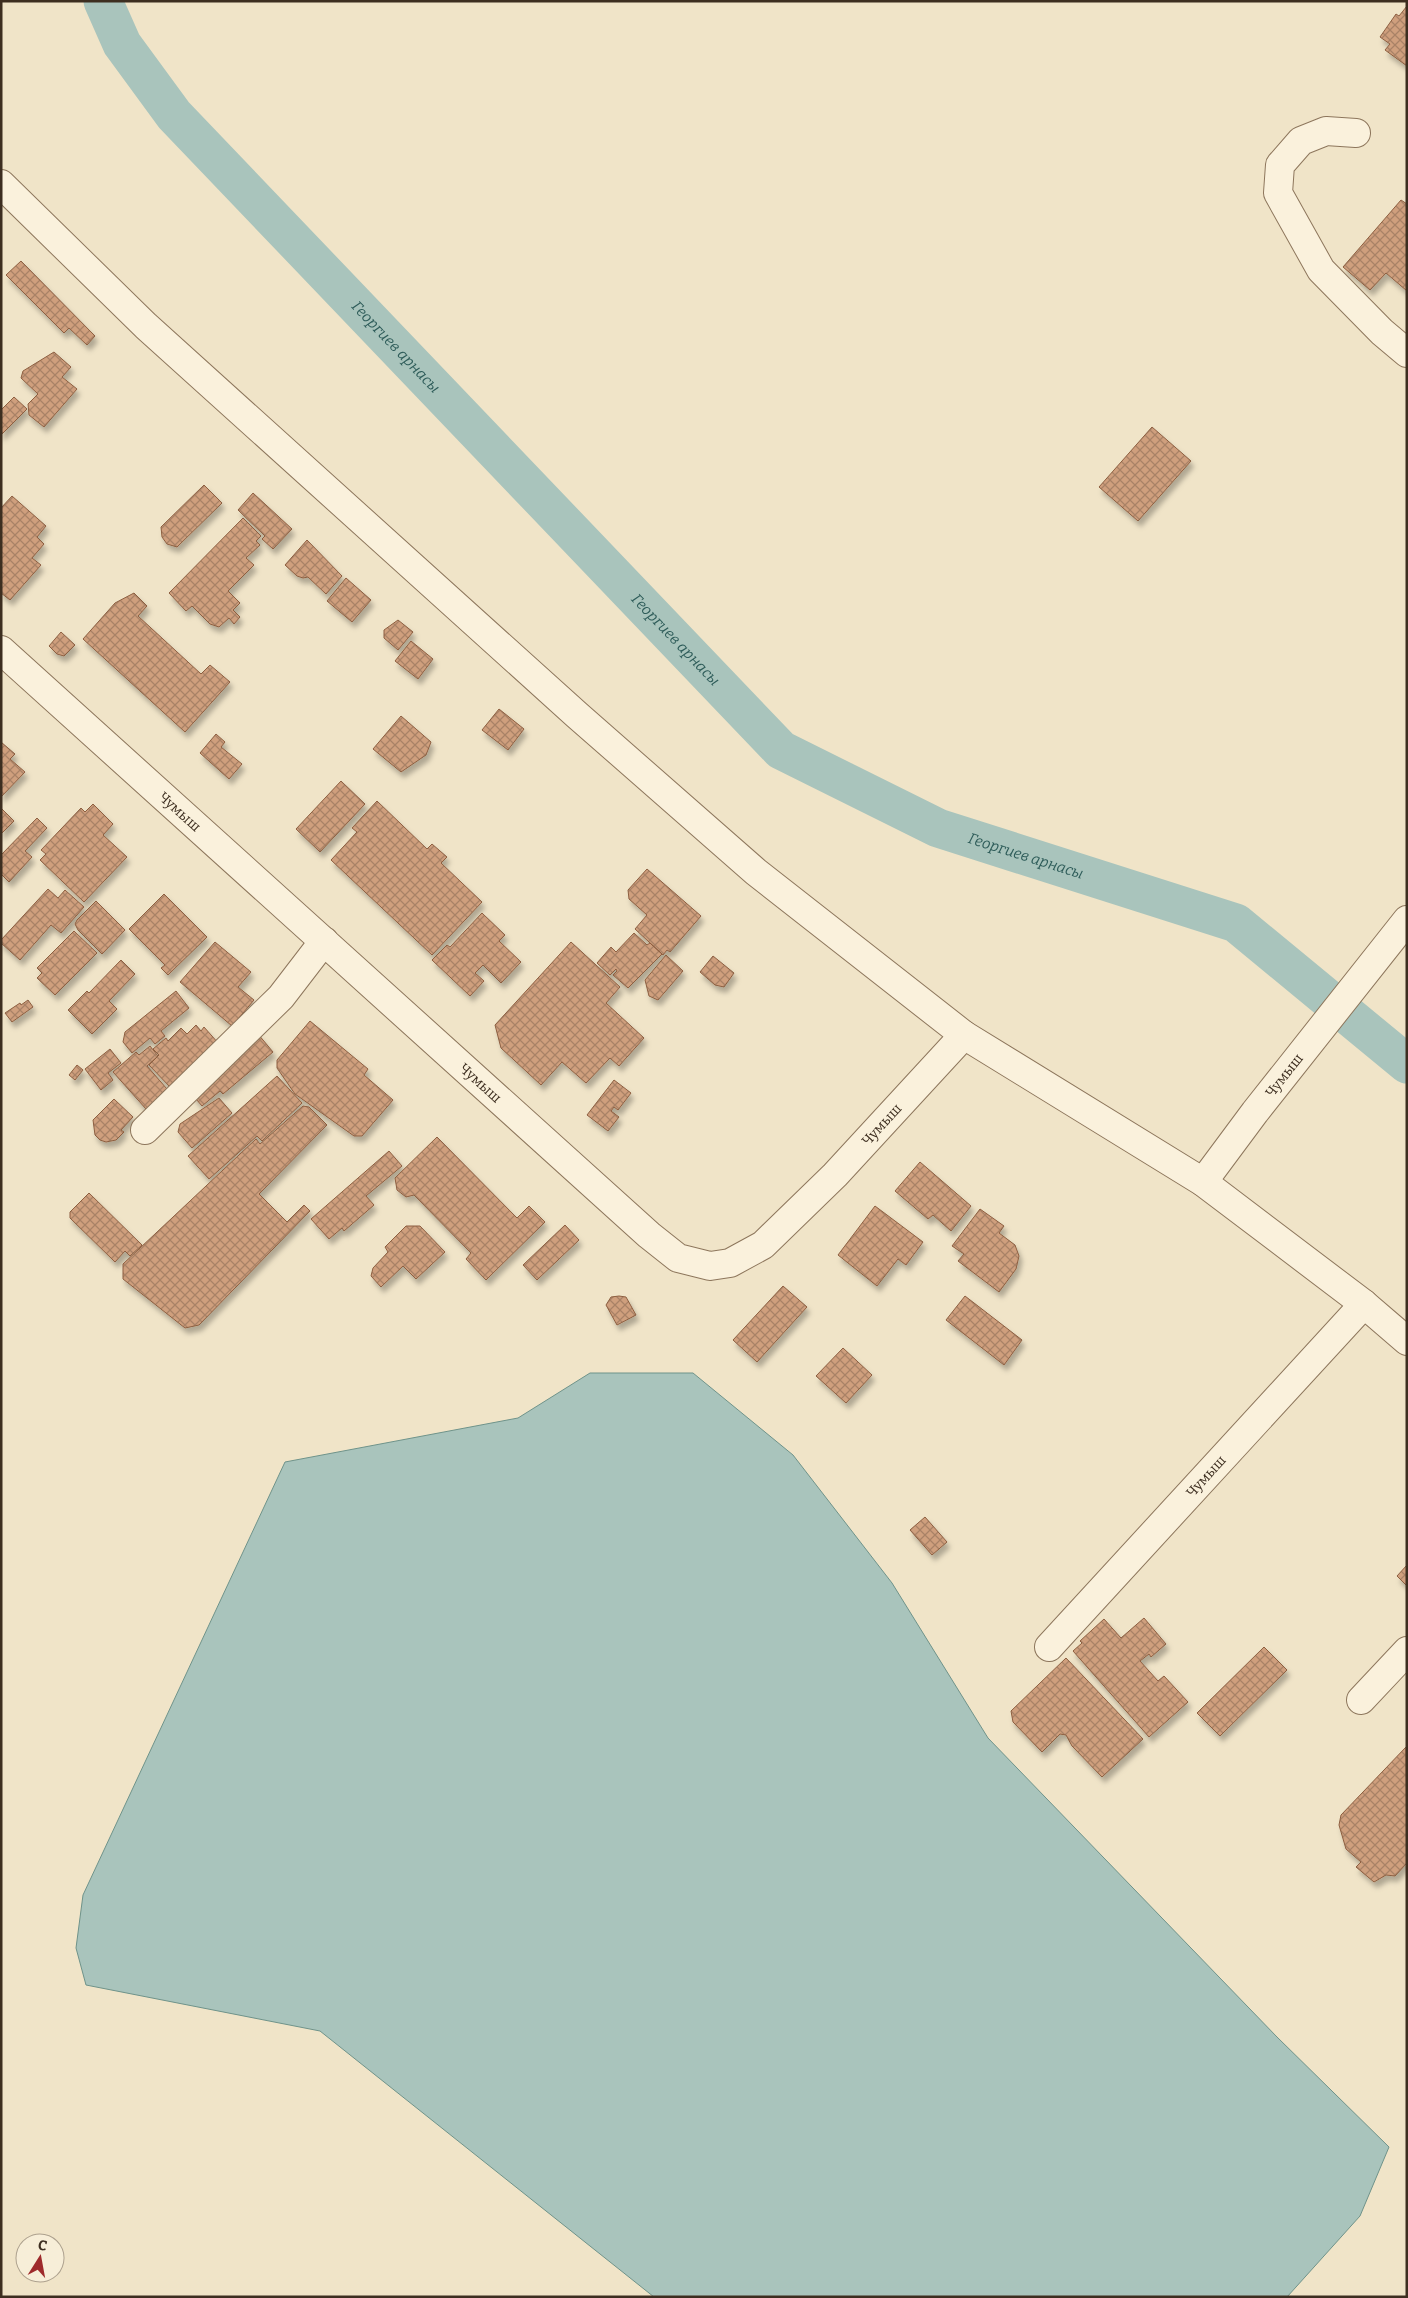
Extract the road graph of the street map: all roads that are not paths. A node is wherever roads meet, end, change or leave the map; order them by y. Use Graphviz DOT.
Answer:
graph roads {
  1 [pos="1356,132"];
  2 [pos="1,184"];
  3 [pos="1407,353"];
  4 [pos="1,650"];
  5 [pos="1407,920"];
  6 [pos="324,941"];
  7 [pos="964,1035"];
  8 [pos="145,1130"];
  9 [pos="1203,1182"];
  10 [pos="1364,1304"];
  11 [pos="1407,1341"];
  12 [pos="1049,1647"];
  13 [pos="1407,1652"];
  14 [pos="1361,1700"];
  1 -- 3 [label="street"];
  2 -- 7 [label="street"];
  4 -- 6 [label="street, Чумыш"];
  5 -- 9 [label="street, Чумыш"];
  6 -- 7 [label="street, Чумыш"];
  6 -- 8 [label="street"];
  7 -- 9 [label="street"];
  9 -- 10 [label="street"];
  10 -- 11 [label="street"];
  10 -- 12 [label="street, Чумыш"];
  13 -- 14 [label="street"];
}
